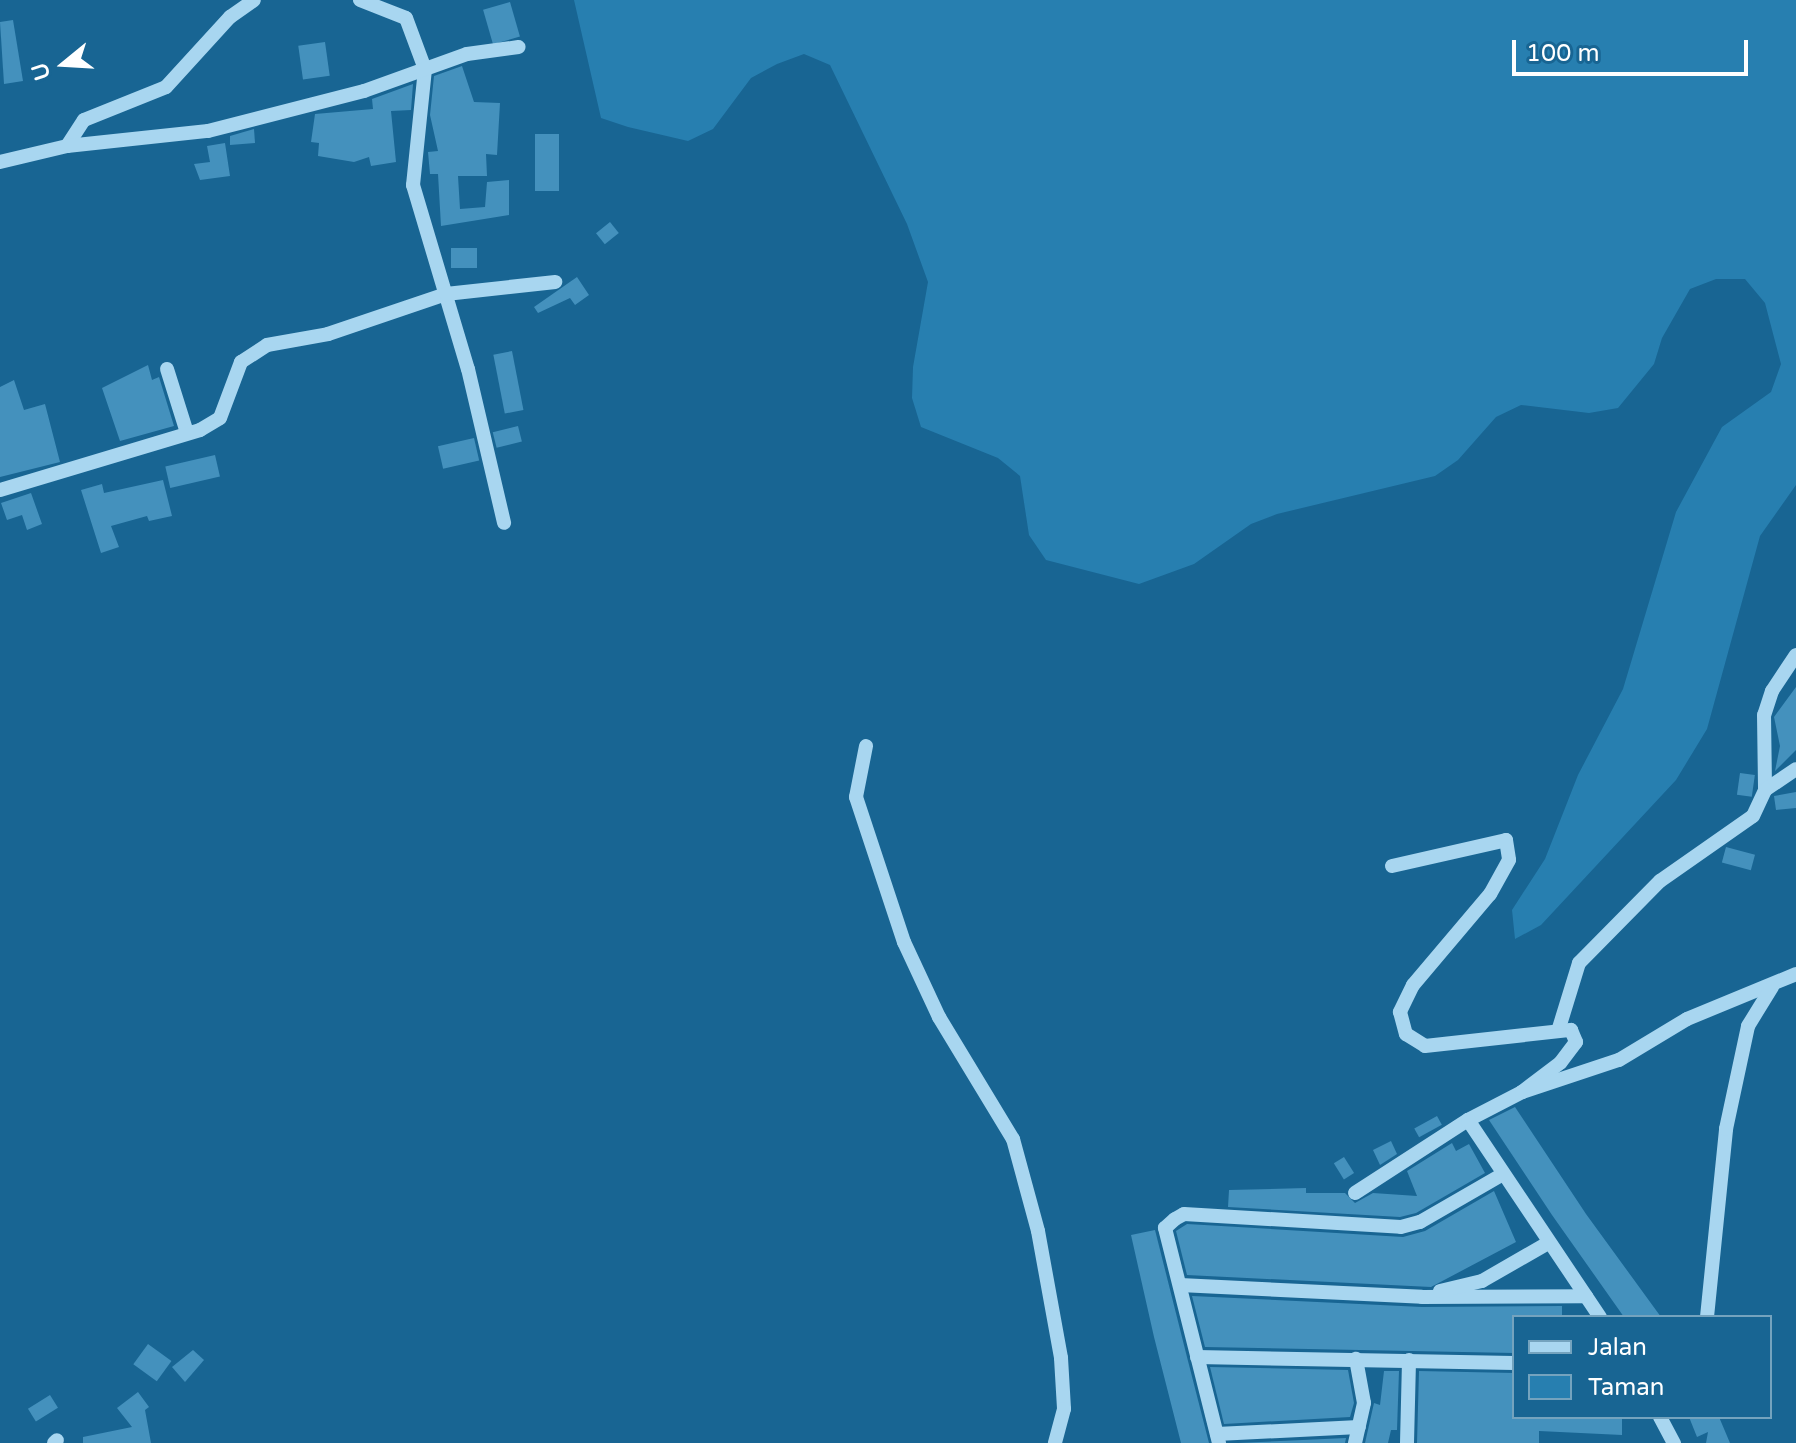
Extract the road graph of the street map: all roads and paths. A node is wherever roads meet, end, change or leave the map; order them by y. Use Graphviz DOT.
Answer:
graph roads {
  1 [pos="254,0"];
  2 [pos="360,0"];
  3 [pos="519,47"];
  4 [pos="425,69"];
  5 [pos="67,146"];
  6 [pos="0,162"];
  7 [pos="555,282"];
  8 [pos="446,294"];
  9 [pos="167,369"];
  10 [pos="187,433"];
  11 [pos="0,490"];
  12 [pos="504,523"];
  13 [pos="1796,655"];
  14 [pos="866,746"];
  15 [pos="1796,769"];
  16 [pos="1765,790"];
  17 [pos="1392,866"];
  18 [pos="1796,974"];
  19 [pos="1772,987"];
  20 [pos="1559,1028"];
  21 [pos="1522,1092"];
  22 [pos="1468,1120"];
  23 [pos="1503,1174"];
  24 [pos="1355,1193"];
  25 [pos="1548,1243"];
  26 [pos="1180,1285"];
  27 [pos="1586,1296"];
  28 [pos="1422,1297"];
  29 [pos="1599,1315"];
  30 [pos="1707,1315"];
  31 [pos="1197,1357"];
  32 [pos="1356,1359"];
  33 [pos="1409,1360"];
  34 [pos="1512,1363"];
  35 [pos="1661,1419"];
  36 [pos="1359,1427"];
  37 [pos="1218,1438"];
  38 [pos="1055,1443"];
  39 [pos="1355,1443"];
  40 [pos="1407,1443"];
  41 [pos="1674,1443"];
  1 -- 5 [label="street"];
  2 -- 4 [label="street"];
  3 -- 4 [label="street"];
  4 -- 5 [label="street"];
  4 -- 8 [label="street"];
  5 -- 6 [label="street"];
  7 -- 8 [label="street"];
  8 -- 10 [label="street"];
  8 -- 12 [label="street"];
  9 -- 10 [label="street"];
  10 -- 11 [label="street"];
  13 -- 16 [label="street"];
  14 -- 38 [label="street"];
  15 -- 16 [label="street"];
  16 -- 20 [label="street"];
  17 -- 20 [label="street"];
  18 -- 19 [label="street"];
  19 -- 21 [label="street"];
  19 -- 30 [label="street"];
  20 -- 21 [label="street"];
  21 -- 22 [label="street"];
  22 -- 23 [label="street"];
  22 -- 24 [label="street"];
  23 -- 25 [label="street"];
  23 -- 26 [label="street"];
  25 -- 27 [label="street"];
  25 -- 28 [label="street"];
  26 -- 28 [label="street"];
  26 -- 31 [label="street"];
  27 -- 28 [label="street"];
  27 -- 29 [label="street"];
  31 -- 32 [label="street"];
  31 -- 37 [label="street"];
  32 -- 33 [label="street"];
  32 -- 36 [label="street"];
  33 -- 34 [label="street"];
  33 -- 40 [label="street"];
  35 -- 41 [label="street"];
  36 -- 37 [label="street"];
  36 -- 39 [label="street"];
}
